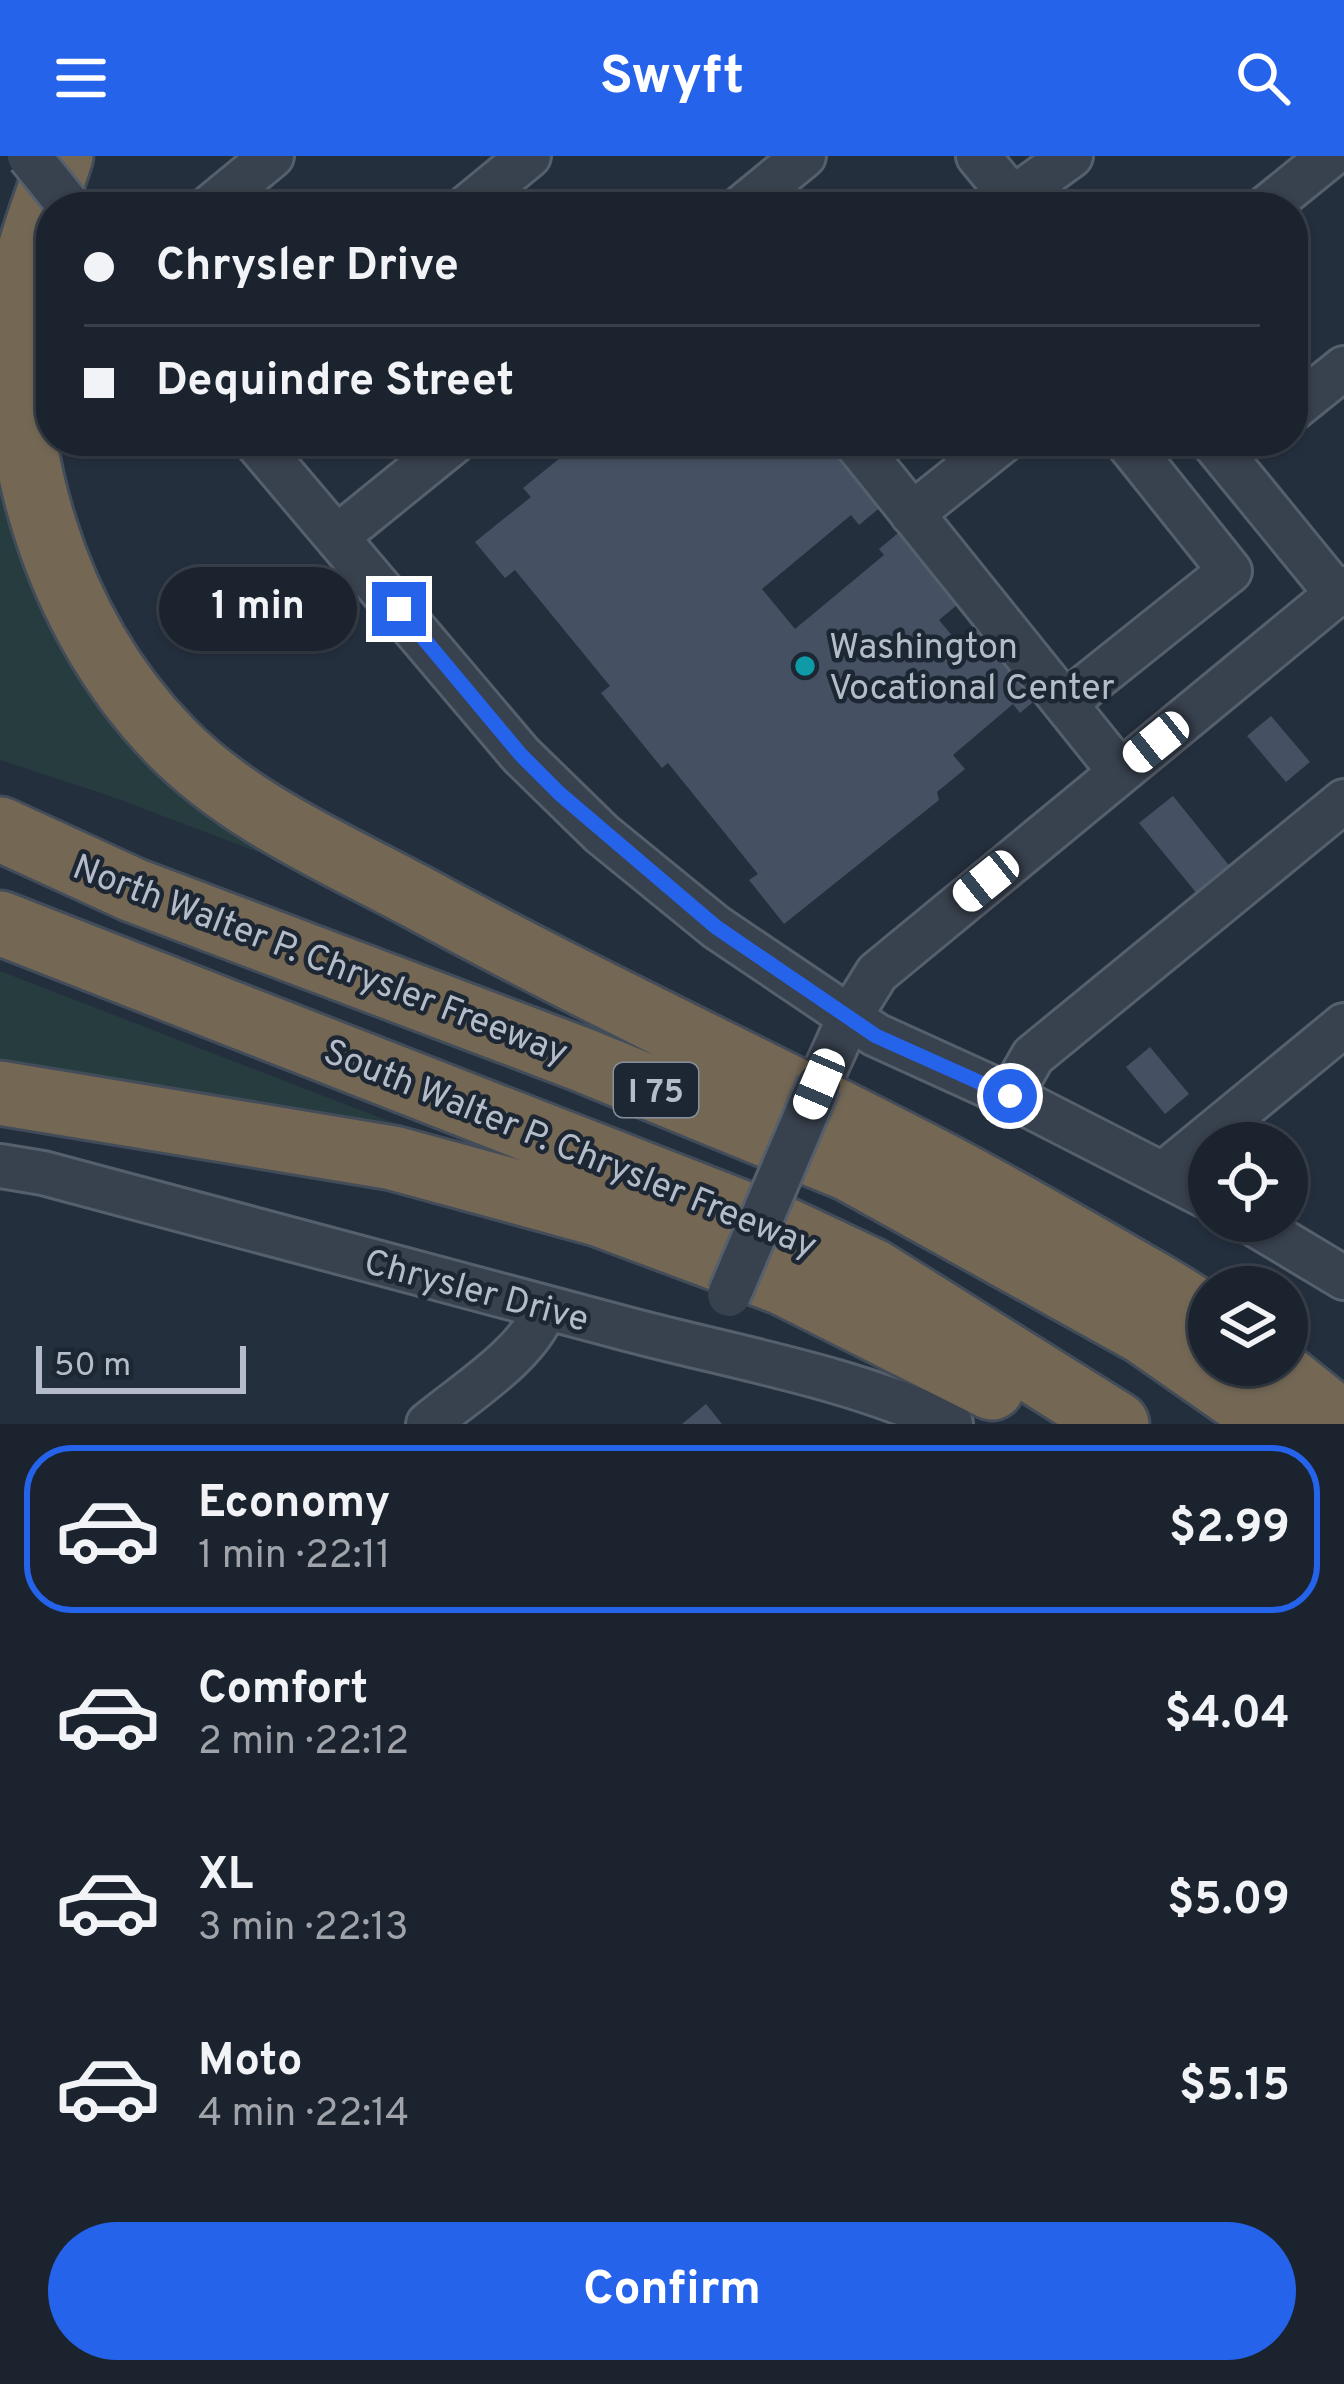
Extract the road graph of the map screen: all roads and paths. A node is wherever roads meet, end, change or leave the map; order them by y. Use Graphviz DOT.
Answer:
graph roads {
  1 [pos="29,156"];
  2 [pos="51,156"];
  3 [pos="61,156"];
  4 [pos="272,156"];
  5 [pos="530,156"];
  6 [pos="804,156"];
  7 [pos="978,156"];
  8 [pos="1071,156"];
  9 [pos="1330,156"];
  10 [pos="36,192"];
  11 [pos="50,192"];
  12 [pos="58,192"];
  13 [pos="228,192"];
  14 [pos="485,192"];
  15 [pos="760,192"];
  16 [pos="1007,192"];
  17 [pos="1029,192"];
  18 [pos="1286,192"];
  19 [pos="36,193"];
  20 [pos="36,235"];
  21 [pos="0,281"];
  22 [pos="1344,368"];
  23 [pos="1308,398"];
  24 [pos="268,456"];
  25 [pos="437,456"];
  26 [pos="866,456"];
  27 [pos="984,456"];
  28 [pos="1138,456"];
  29 [pos="1238,456"];
  30 [pos="912,514"];
  31 [pos="338,536"];
  32 [pos="1341,591"];
  33 [pos="469,691"];
  34 [pos="1065,703"];
  35 [pos="521,755"];
  36 [pos="1120,772"];
  37 [pos="1344,801"];
  38 [pos="0,829"];
  39 [pos="0,923"];
  40 [pos="849,1018"];
  41 [pos="1344,1025"];
  42 [pos="0,1093"];
  43 [pos="1010,1096"];
  44 [pos="0,1166"];
  45 [pos="1164,1173"];
  46 [pos="1188,1186"];
  47 [pos="1292,1242"];
  48 [pos="1336,1263"];
  49 [pos="1188,1306"];
  50 [pos="544,1307"];
  51 [pos="706,1350"];
  52 [pos="1296,1386"];
  53 [pos="428,1424"];
  54 [pos="951,1424"];
  55 [pos="1081,1424"];
  56 [pos="1117,1424"];
  57 [pos="1275,1424"];
  58 [pos="1344,1424"];
  1 -- 12 [label="street, bridge"];
  2 -- 10 [label="highway"];
  3 -- 11 [label="highway"];
  4 -- 13 [label="street"];
  5 -- 14 [label="street"];
  6 -- 15 [label="street"];
  7 -- 16 [label="street"];
  8 -- 17 [label="street"];
  9 -- 18 [label="street"];
  19 -- 21 [label="highway"];
  20 -- 49 [label="highway"];
  22 -- 23 [label="street"];
  24 -- 31 [label="street"];
  25 -- 31 [label="street"];
  26 -- 30 [label="street"];
  27 -- 30 [label="street"];
  28 -- 34 [label="street"];
  29 -- 32 [label="street"];
  30 -- 34 [label="street"];
  31 -- 35 [label="street"];
  32 -- 36 [label="street"];
  33 -- 35 [label="street"];
  34 -- 36 [label="street"];
  35 -- 40 [label="street"];
  36 -- 40 [label="street"];
  37 -- 43 [label="street"];
  38 -- 57 [label="highway, North Walter P. Chrysler Freeway / I 75"];
  39 -- 56 [label="highway, South Walter P. Chrysler Freeway / I 75"];
  40 -- 43 [label="street"];
  40 -- 51 [label="street, bridge"];
  41 -- 45 [label="street"];
  42 -- 55 [label="highway"];
  43 -- 45 [label="street"];
  44 -- 50 [label="street, Chrysler Drive"];
  45 -- 46 [label="street"];
  47 -- 48 [label="street"];
  50 -- 51 [label="street, Chrysler Drive"];
  50 -- 53 [label="street"];
  51 -- 54 [label="street, Chrysler Drive"];
  52 -- 58 [label="highway"];
}
